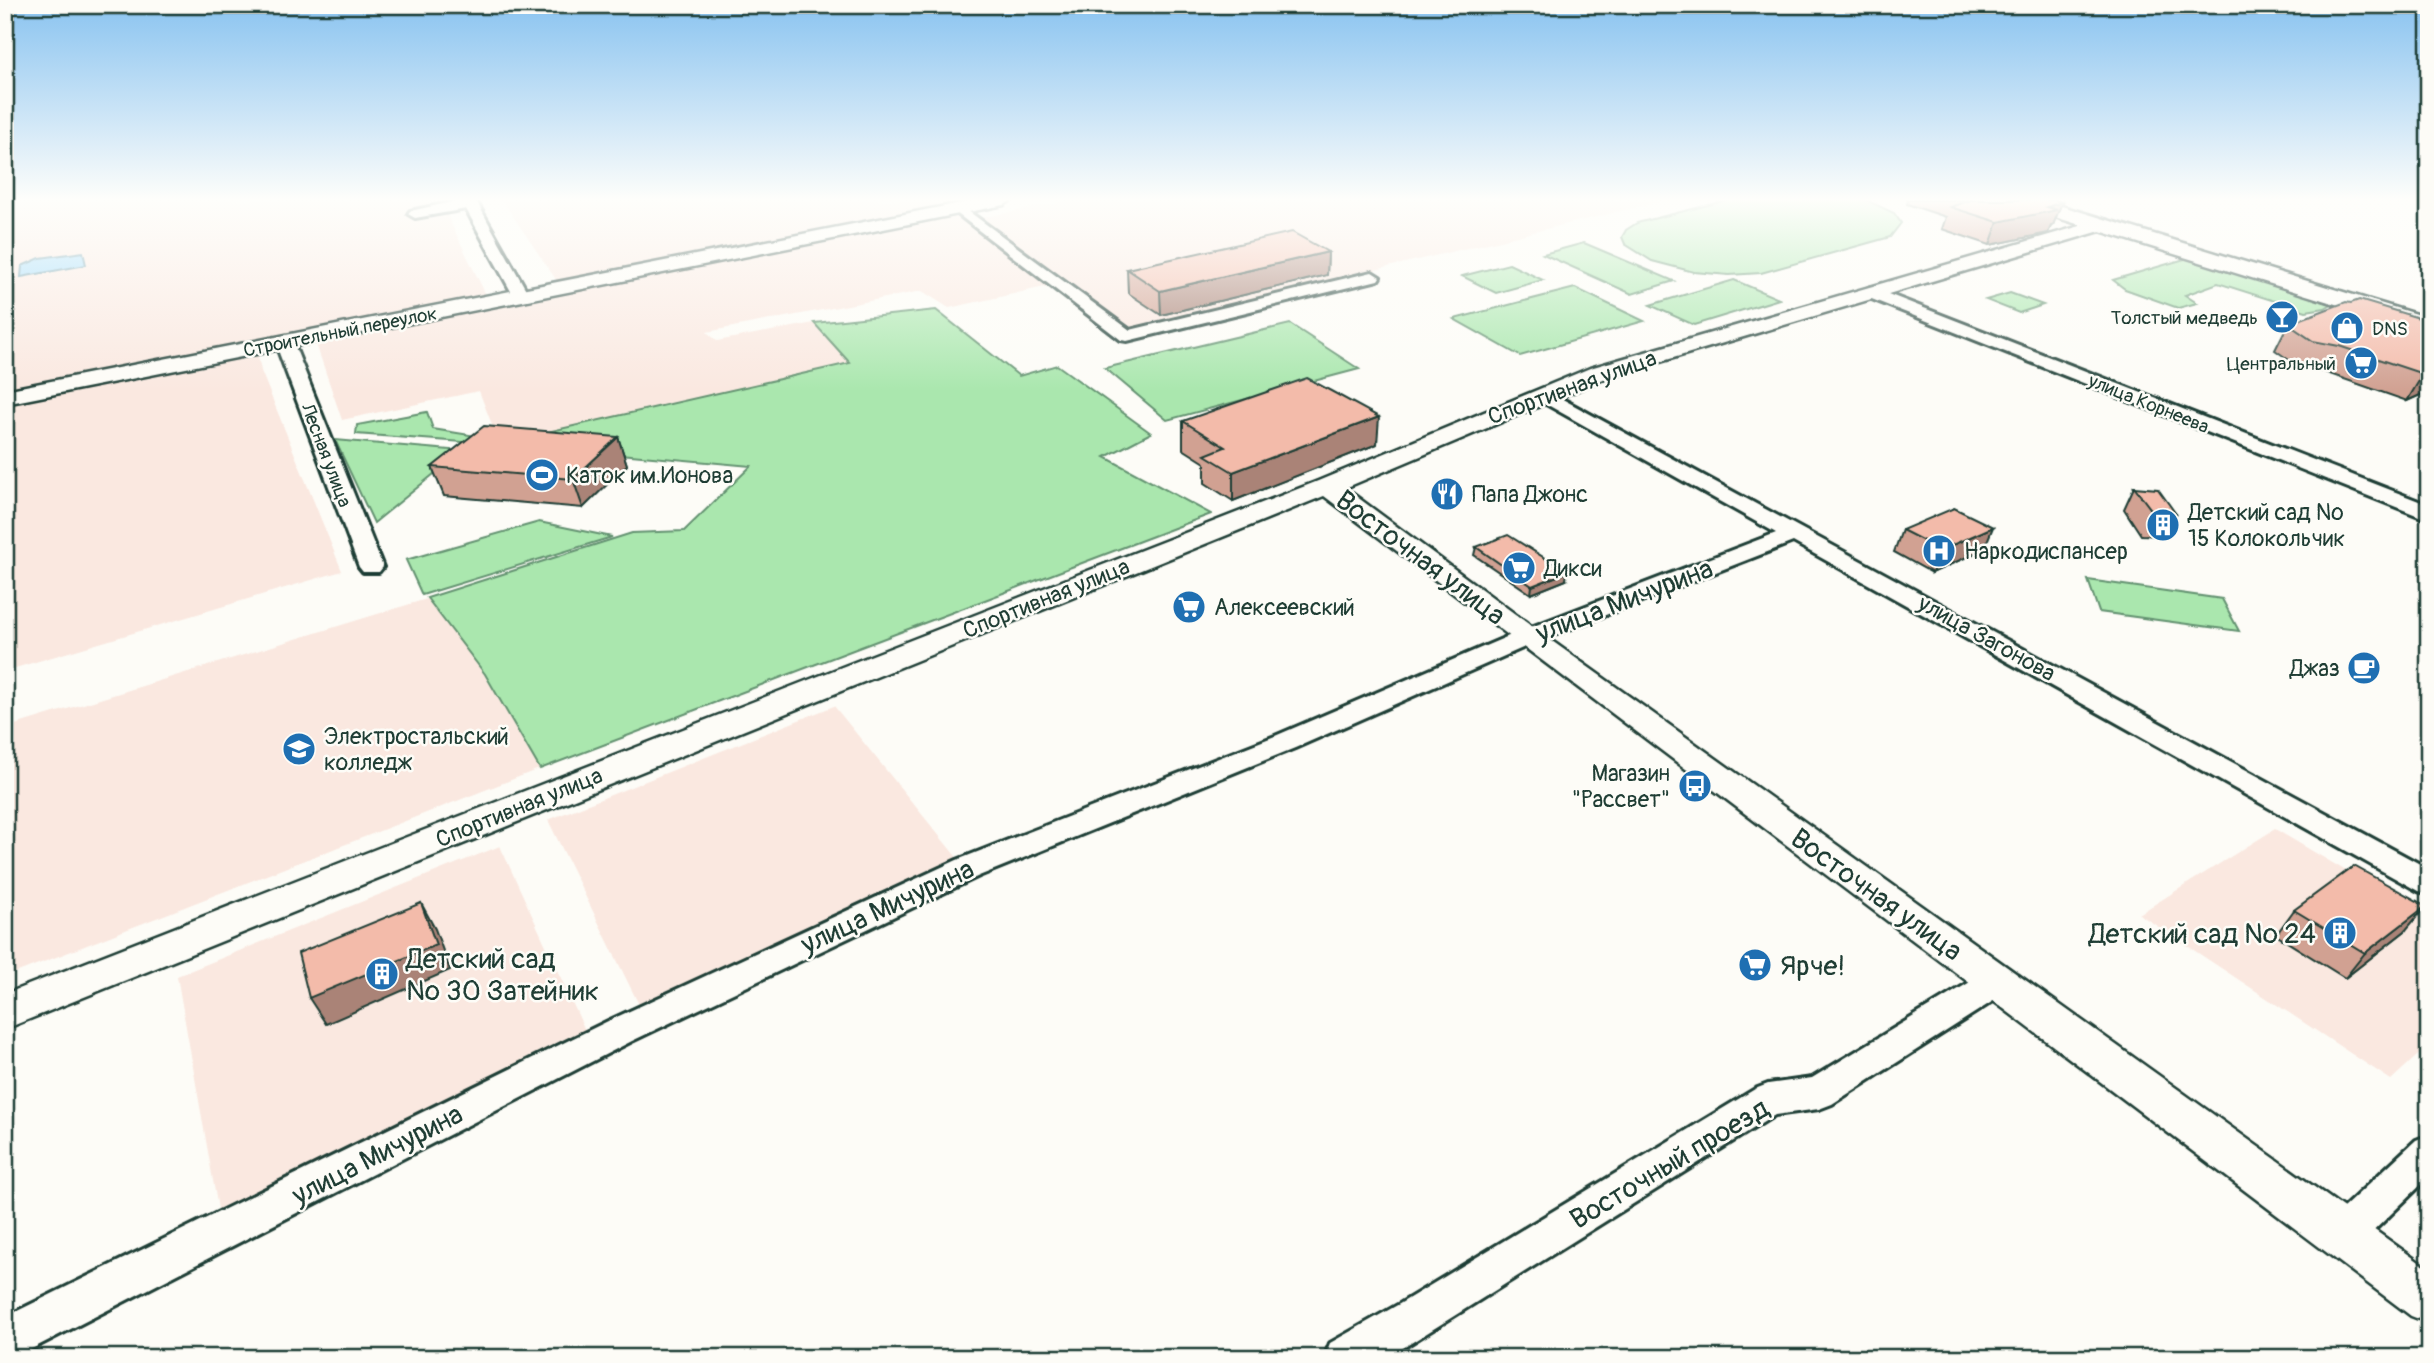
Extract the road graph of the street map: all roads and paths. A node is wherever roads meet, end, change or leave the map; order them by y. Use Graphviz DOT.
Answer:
graph roads {
  1 [pos="504,264"];
  2 [pos="681,264"];
  3 [pos="1031,264"];
  4 [pos="1968,264"];
  5 [pos="2226,264"];
  6 [pos="1372,277"];
  7 [pos="1870,292"];
  8 [pos="521,295"];
  9 [pos="2429,326"];
  10 [pos="284,342"];
  11 [pos="1544,396"];
  12 [pos="5,397"];
  13 [pos="1327,486"];
  14 [pos="2429,513"];
  15 [pos="1796,533"];
  16 [pos="370,567"];
  17 [pos="1527,637"];
  18 [pos="2429,883"];
  19 [pos="1997,982"];
  20 [pos="5,1012"];
  21 [pos="2429,1152"];
  22 [pos="2342,1235"];
  23 [pos="2429,1299"];
  24 [pos="5,1340"];
  25 [pos="1345,1358"];
  1 -- 8 [label="street"];
  2 -- 8 [label="street, Строительный переулок"];
  3 -- 6 [label="street"];
  4 -- 7 [label="street, Спортивная улица"];
  5 -- 9 [label="main road"];
  7 -- 11 [label="street, Спортивная улица"];
  7 -- 14 [label="street, улица Корнеева"];
  8 -- 10 [label="street, Строительный переулок"];
  10 -- 12 [label="street, Строительный переулок"];
  10 -- 16 [label="street, Лесная улица"];
  11 -- 13 [label="street, Спортивная улица"];
  11 -- 15 [label="street, улица Загонова"];
  13 -- 17 [label="street, Восточная улица"];
  13 -- 20 [label="street, Спортивная улица"];
  15 -- 17 [label="street, улица Мичурина"];
  15 -- 18 [label="street, улица Загонова"];
  17 -- 19 [label="street, Восточная улица"];
  17 -- 24 [label="street, улица Мичурина"];
  19 -- 22 [label="street, Восточная улица"];
  19 -- 25 [label="street, Восточный проезд"];
  21 -- 22 [label="street"];
  22 -- 23 [label="street, Восточная улица"];
}
